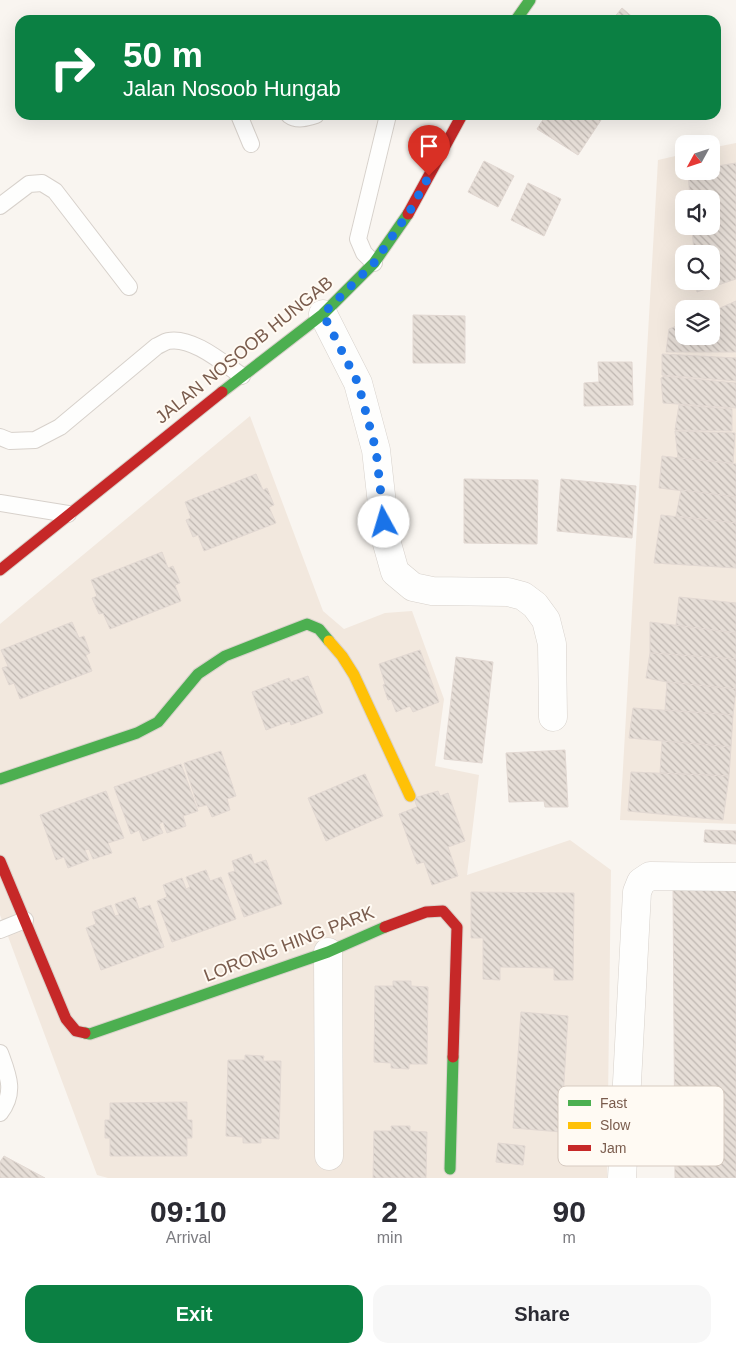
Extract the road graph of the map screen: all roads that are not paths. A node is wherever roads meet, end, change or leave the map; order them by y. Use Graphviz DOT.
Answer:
graph roads {
  1 [pos="530,0"];
  2 [pos="520,15"];
  3 [pos="241,120"];
  4 [pos="387,120"];
  5 [pos="459,120"];
  6 [pos="251,144"];
  7 [pos="0,206"];
  8 [pos="374,263"];
  9 [pos="129,287"];
  10 [pos="323,314"];
  11 [pos="242,376"];
  12 [pos="0,437"];
  13 [pos="0,503"];
  14 [pos="68,514"];
  15 [pos="0,570"];
  16 [pos="553,717"];
  17 [pos="0,779"];
  18 [pos="410,796"];
  19 [pos="0,861"];
  20 [pos="736,877"];
  21 [pos="6,895"];
  22 [pos="25,920"];
  23 [pos="0,930"];
  24 [pos="328,952"];
  25 [pos="0,1052"];
  26 [pos="627,1086"];
  27 [pos="0,1113"];
  28 [pos="329,1156"];
  29 [pos="450,1169"];
  1 -- 2 [label="street"];
  3 -- 6 [label="lane"];
  4 -- 8 [label="lane"];
  5 -- 8 [label="street, JALAN NOSOOB HUNGAB"];
  7 -- 9 [label="lane"];
  8 -- 10 [label="street, JALAN NOSOOB HUNGAB"];
  10 -- 11 [label="street, JALAN NOSOOB HUNGAB"];
  10 -- 16 [label="street"];
  11 -- 12 [label="lane"];
  11 -- 14 [label="street, JALAN NOSOOB HUNGAB"];
  13 -- 14 [label="lane"];
  14 -- 15 [label="street, JALAN NOSOOB HUNGAB"];
  17 -- 18 [label="street"];
  19 -- 21 [label="street, LORONG HING PARK"];
  20 -- 26 [label="street"];
  21 -- 22 [label="street, LORONG HING PARK"];
  22 -- 23 [label="lane"];
  22 -- 24 [label="street, LORONG HING PARK"];
  24 -- 28 [label="street"];
  24 -- 29 [label="street, LORONG HING PARK"];
  25 -- 27 [label="lane"];
}
